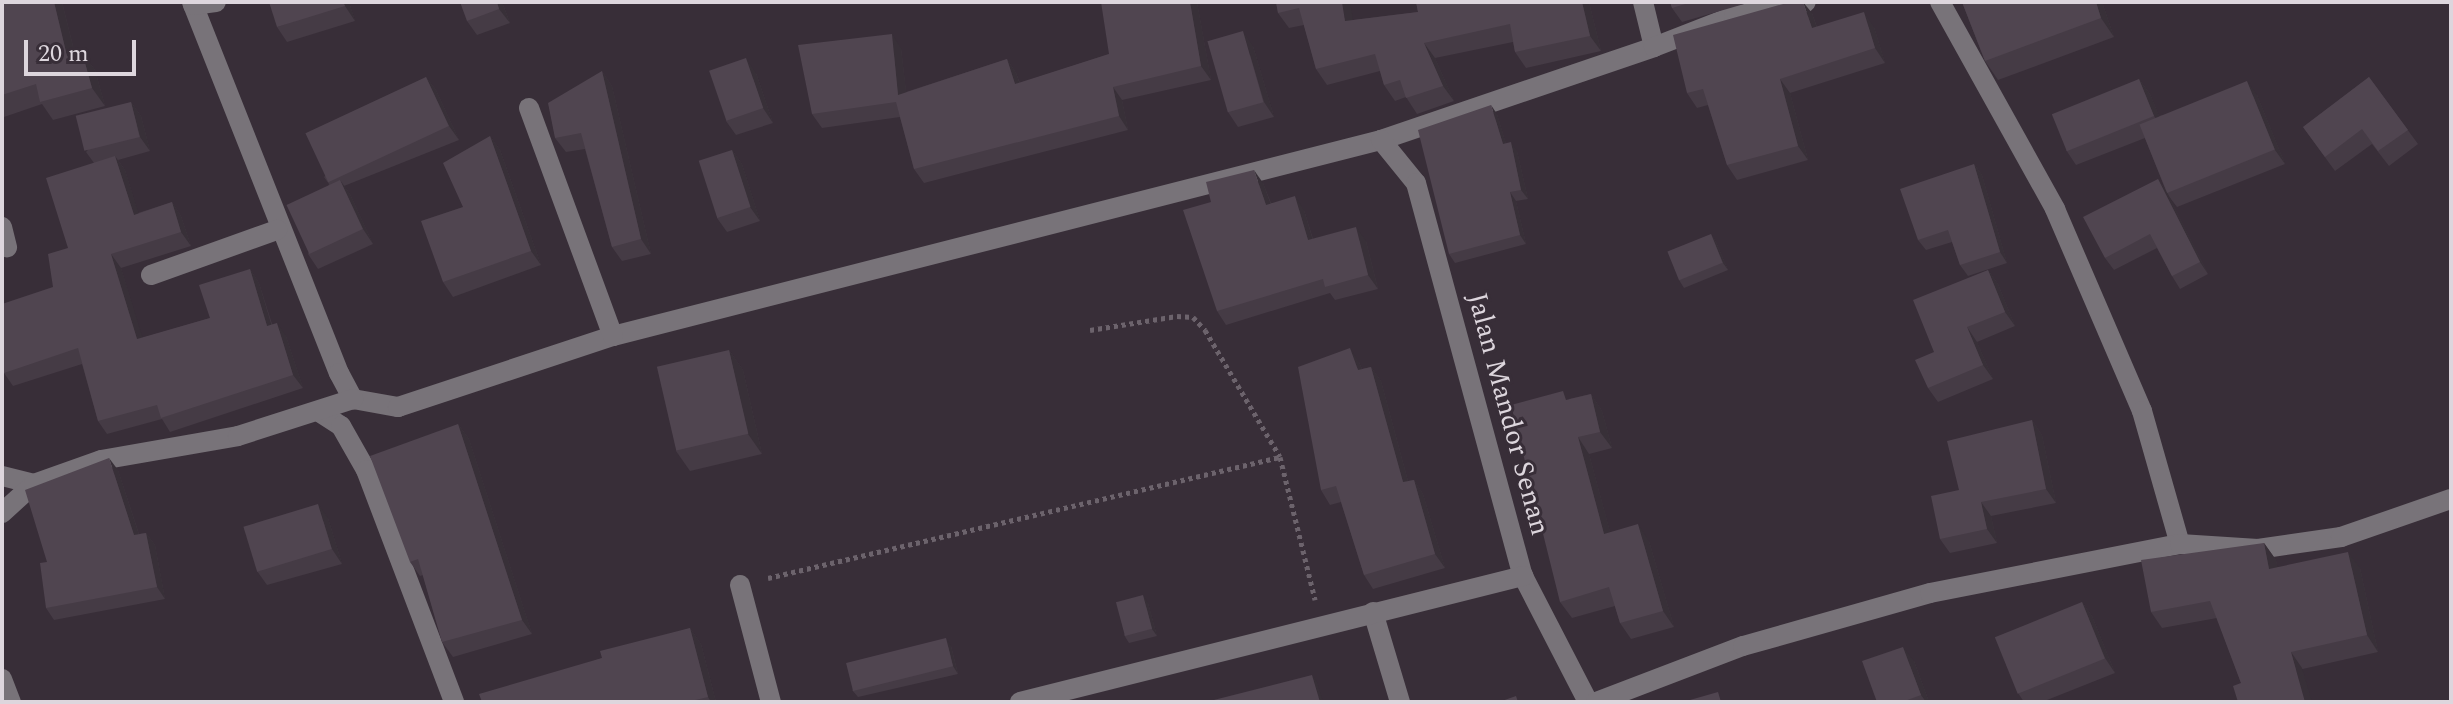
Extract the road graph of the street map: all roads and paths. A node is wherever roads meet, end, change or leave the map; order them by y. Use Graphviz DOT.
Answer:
graph roads {
  1 [pos="216,2"];
  2 [pos="1643,2"];
  3 [pos="1806,2"];
  4 [pos="1940,2"];
  5 [pos="193,4"];
  6 [pos="1654,47"];
  7 [pos="529,108"];
  8 [pos="1381,140"];
  9 [pos="2,227"];
  10 [pos="277,230"];
  11 [pos="7,247"];
  12 [pos="151,275"];
  13 [pos="1090,330"];
  14 [pos="613,336"];
  15 [pos="353,399"];
  16 [pos="321,413"];
  17 [pos="1280,457"];
  18 [pos="2,476"];
  19 [pos="34,484"];
  20 [pos="2451,499"];
  21 [pos="2,513"];
  22 [pos="2180,544"];
  23 [pos="1523,576"];
  24 [pos="740,585"];
  25 [pos="1373,612"];
  26 [pos="1321,624"];
  27 [pos="2,679"];
  28 [pos="11,702"];
  29 [pos="454,702"];
  30 [pos="771,702"];
  31 [pos="1020,702"];
  32 [pos="1400,702"];
  33 [pos="1588,702"];
  34 [pos="1596,702"];
  1 -- 5 [label="street"];
  2 -- 6 [label="street"];
  3 -- 6 [label="street"];
  4 -- 22 [label="street"];
  5 -- 10 [label="street"];
  6 -- 8 [label="street"];
  7 -- 14 [label="street"];
  8 -- 14 [label="street"];
  8 -- 23 [label="street, Jalan Mandor Senan"];
  9 -- 11 [label="street"];
  10 -- 12 [label="street"];
  10 -- 15 [label="street"];
  13 -- 17 [label="path"];
  14 -- 15 [label="street"];
  15 -- 16 [label="street"];
  16 -- 19 [label="street"];
  16 -- 29 [label="street"];
  17 -- 24 [label="path"];
  17 -- 26 [label="path"];
  18 -- 19 [label="street"];
  19 -- 21 [label="street"];
  20 -- 22 [label="street"];
  22 -- 34 [label="street"];
  23 -- 25 [label="street"];
  23 -- 33 [label="street, Jalan Mandor Senan"];
  24 -- 30 [label="street"];
  25 -- 26 [label="street"];
  25 -- 32 [label="street"];
  26 -- 31 [label="street"];
  27 -- 28 [label="street"];
}
